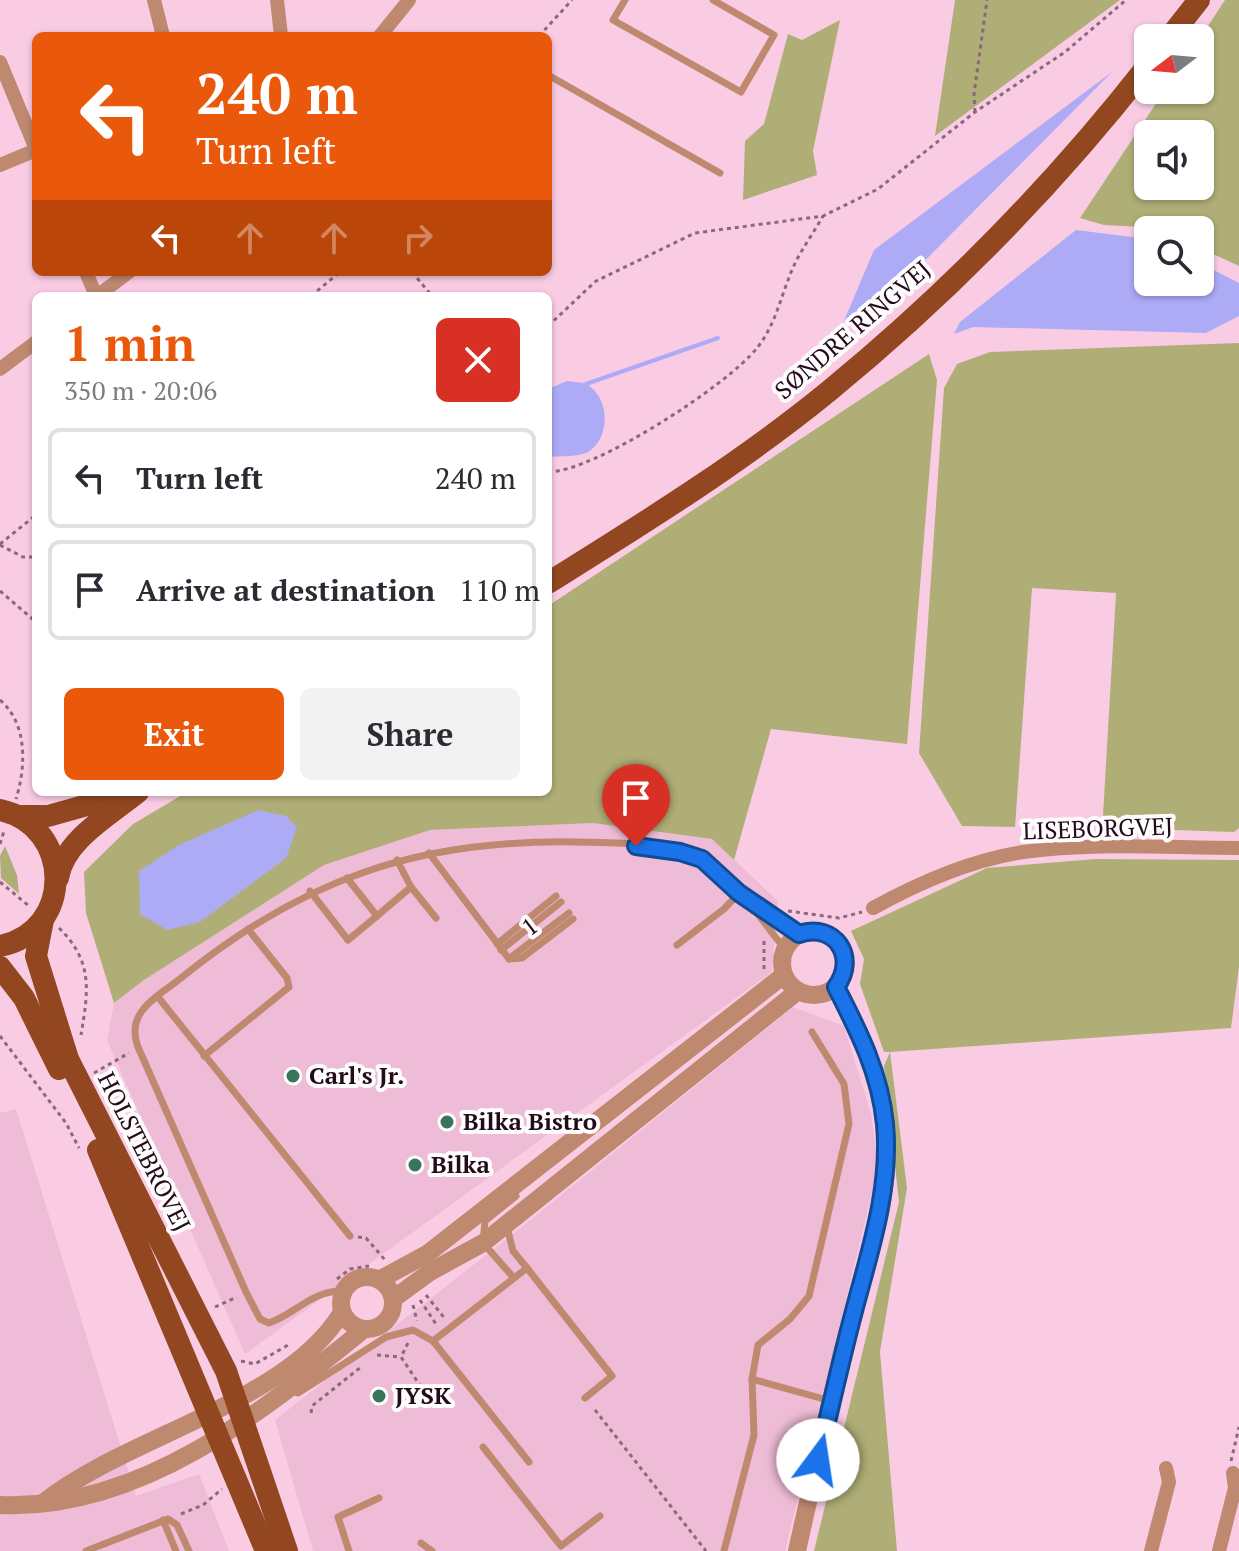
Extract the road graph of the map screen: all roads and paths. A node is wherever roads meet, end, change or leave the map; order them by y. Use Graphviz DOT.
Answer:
graph roads {
  1 [pos="154,0"];
  2 [pos="277,0"];
  3 [pos="409,0"];
  4 [pos="572,0"];
  5 [pos="625,0"];
  6 [pos="713,0"];
  7 [pos="987,0"];
  8 [pos="1126,0"];
  9 [pos="1199,0"];
  10 [pos="1180,24"];
  11 [pos="162,32"];
  12 [pos="281,32"];
  13 [pos="383,32"];
  14 [pos="543,32"];
  15 [pos="0,62"];
  16 [pos="552,77"];
  17 [pos="1134,83"];
  18 [pos="975,112"];
  19 [pos="32,140"];
  20 [pos="32,152"];
  21 [pos="0,165"];
  22 [pos="720,173"];
  23 [pos="823,216"];
  24 [pos="124,276"];
  25 [pos="335,276"];
  26 [pos="415,276"];
  27 [pos="102,292"];
  28 [pos="316,292"];
  29 [pos="429,292"];
  30 [pos="552,322"];
  31 [pos="32,345"];
  32 [pos="0,369"];
  33 [pos="552,471"];
  34 [pos="32,518"];
  35 [pos="0,544"];
  36 [pos="32,557"];
  37 [pos="552,581"];
  38 [pos="0,591"];
  39 [pos="32,619"];
  40 [pos="0,700"];
  41 [pos="121,796"];
  42 [pos="132,796"];
  43 [pos="10,814"];
  44 [pos="0,844"];
  45 [pos="1239,848"];
  46 [pos="429,853"];
  47 [pos="397,860"];
  48 [pos="347,878"];
  49 [pos="0,882"];
  50 [pos="57,883"];
  51 [pos="411,887"];
  52 [pos="310,891"];
  53 [pos="739,893"];
  54 [pos="558,899"];
  55 [pos="873,908"];
  56 [pos="377,916"];
  57 [pos="571,916"];
  58 [pos="43,918"];
  59 [pos="436,918"];
  60 [pos="248,929"];
  61 [pos="799,934"];
  62 [pos="677,945"];
  63 [pos="0,946"];
  64 [pos="499,947"];
  65 [pos="785,949"];
  66 [pos="0,967"];
  67 [pos="784,975"];
  68 [pos="836,987"];
  69 [pos="798,991"];
  70 [pos="158,997"];
  71 [pos="812,1032"];
  72 [pos="80,1045"];
  73 [pos="138,1047"];
  74 [pos="204,1056"];
  75 [pos="88,1077"];
  76 [pos="552,1157"];
  77 [pos="507,1224"];
  78 [pos="350,1236"];
  79 [pos="483,1243"];
  80 [pos="527,1268"];
  81 [pos="514,1278"];
  82 [pos="379,1280"];
  83 [pos="344,1291"];
  84 [pos="246,1292"];
  85 [pos="393,1299"];
  86 [pos="212,1309"];
  87 [pos="342,1312"];
  88 [pos="363,1330"];
  89 [pos="433,1341"];
  90 [pos="376,1355"];
  91 [pos="401,1357"];
  92 [pos="366,1363"];
  93 [pos="752,1379"];
  94 [pos="289,1391"];
  95 [pos="236,1397"];
  96 [pos="585,1398"];
  97 [pos="832,1401"];
  98 [pos="595,1410"];
  99 [pos="210,1413"];
  100 [pos="311,1413"];
  101 [pos="245,1420"];
  102 [pos="1239,1427"];
  103 [pos="218,1436"];
  104 [pos="483,1447"];
  105 [pos="529,1462"];
  106 [pos="1166,1468"];
  107 [pos="1233,1473"];
  108 [pos="216,1493"];
  109 [pos="379,1498"];
  110 [pos="43,1503"];
  111 [pos="0,1505"];
  112 [pos="600,1516"];
  113 [pos="163,1520"];
  114 [pos="173,1520"];
  115 [pos="421,1543"];
  116 [pos="86,1551"];
  117 [pos="176,1551"];
  118 [pos="189,1551"];
  119 [pos="266,1551"];
  120 [pos="287,1551"];
  121 [pos="349,1551"];
  122 [pos="432,1551"];
  123 [pos="706,1551"];
  124 [pos="724,1551"];
  125 [pos="797,1551"];
  126 [pos="1151,1551"];
  127 [pos="1219,1551"];
  1 -- 11 [label="street"];
  2 -- 12 [label="street"];
  3 -- 13 [label="street"];
  4 -- 14 [label="path"];
  5 -- 6 [label="lane"];
  7 -- 18 [label="path"];
  8 -- 18 [label="path"];
  9 -- 10 [label="main road"];
  15 -- 19 [label="street"];
  16 -- 22 [label="lane"];
  17 -- 37 [label="main road, SØNDRE RINGVEJ"];
  18 -- 23 [label="path"];
  20 -- 21 [label="street"];
  23 -- 30 [label="path"];
  23 -- 33 [label="path"];
  24 -- 27 [label="street"];
  25 -- 28 [label="path"];
  26 -- 29 [label="path"];
  31 -- 32 [label="street"];
  34 -- 35 [label="path"];
  35 -- 36 [label="path"];
  38 -- 39 [label="path"];
  40 -- 43 [label="path"];
  41 -- 43 [label="main road"];
  42 -- 50 [label="main road"];
  43 -- 44 [label="path"];
  43 -- 50 [label="main road"];
  45 -- 55 [label="street, LISEBORGVEJ"];
  46 -- 47 [label="lane"];
  46 -- 53 [label="lane"];
  46 -- 64 [label="lane"];
  47 -- 48 [label="lane"];
  47 -- 51 [label="lane"];
  48 -- 52 [label="lane"];
  48 -- 56 [label="lane"];
  49 -- 58 [label="path"];
  50 -- 58 [label="main road, HOLSTEBROVEJ"];
  51 -- 56 [label="lane"];
  51 -- 59 [label="lane"];
  52 -- 56 [label="lane"];
  52 -- 60 [label="lane"];
  53 -- 61 [label="lane"];
  53 -- 62 [label="lane"];
  53 -- 65 [label="lane"];
  54 -- 64 [label="lane"];
  57 -- 64 [label="lane"];
  58 -- 63 [label="main road"];
  58 -- 72 [label="path"];
  58 -- 95 [label="main road, HOLSTEBROVEJ"];
  60 -- 70 [label="lane"];
  60 -- 74 [label="lane"];
  61 -- 65 [label="street"];
  61 -- 68 [label="street"];
  65 -- 67 [label="street"];
  66 -- 99 [label="main road, HOLSTEBROVEJ"];
  67 -- 69 [label="street"];
  67 -- 76 [label="street"];
  68 -- 69 [label="street"];
  68 -- 97 [label="street"];
  69 -- 77 [label="street"];
  70 -- 73 [label="lane"];
  70 -- 74 [label="lane"];
  71 -- 93 [label="lane"];
  73 -- 75 [label="path"];
  73 -- 84 [label="lane"];
  74 -- 78 [label="lane"];
  76 -- 79 [label="lane"];
  76 -- 82 [label="street"];
  77 -- 79 [label="street"];
  77 -- 80 [label="lane"];
  79 -- 81 [label="lane"];
  79 -- 85 [label="street"];
  80 -- 81 [label="lane"];
  80 -- 96 [label="lane"];
  81 -- 89 [label="lane"];
  82 -- 83 [label="street"];
  82 -- 85 [label="street"];
  83 -- 84 [label="lane"];
  83 -- 87 [label="street"];
  84 -- 86 [label="path"];
  85 -- 88 [label="street"];
  87 -- 88 [label="street"];
  87 -- 95 [label="street"];
  88 -- 94 [label="street"];
  89 -- 94 [label="lane"];
  89 -- 105 [label="lane"];
  90 -- 91 [label="path"];
  92 -- 100 [label="path"];
  93 -- 97 [label="lane"];
  93 -- 124 [label="lane"];
  94 -- 101 [label="street"];
  95 -- 99 [label="street"];
  95 -- 101 [label="main road, HOLSTEBROVEJ"];
  97 -- 125 [label="street"];
  98 -- 123 [label="path"];
  99 -- 103 [label="main road, HOLSTEBROVEJ"];
  99 -- 110 [label="street"];
  101 -- 103 [label="street"];
  101 -- 120 [label="main road, HOLSTEBROVEJ"];
  102 -- 107 [label="path"];
  103 -- 110 [label="street"];
  103 -- 119 [label="main road, HOLSTEBROVEJ"];
  104 -- 112 [label="lane"];
  106 -- 126 [label="street"];
  107 -- 127 [label="street"];
  108 -- 114 [label="path"];
  109 -- 121 [label="lane"];
  110 -- 111 [label="street"];
  113 -- 114 [label="lane"];
  113 -- 116 [label="lane"];
  113 -- 117 [label="lane"];
  114 -- 118 [label="lane"];
  115 -- 122 [label="lane"];
}
